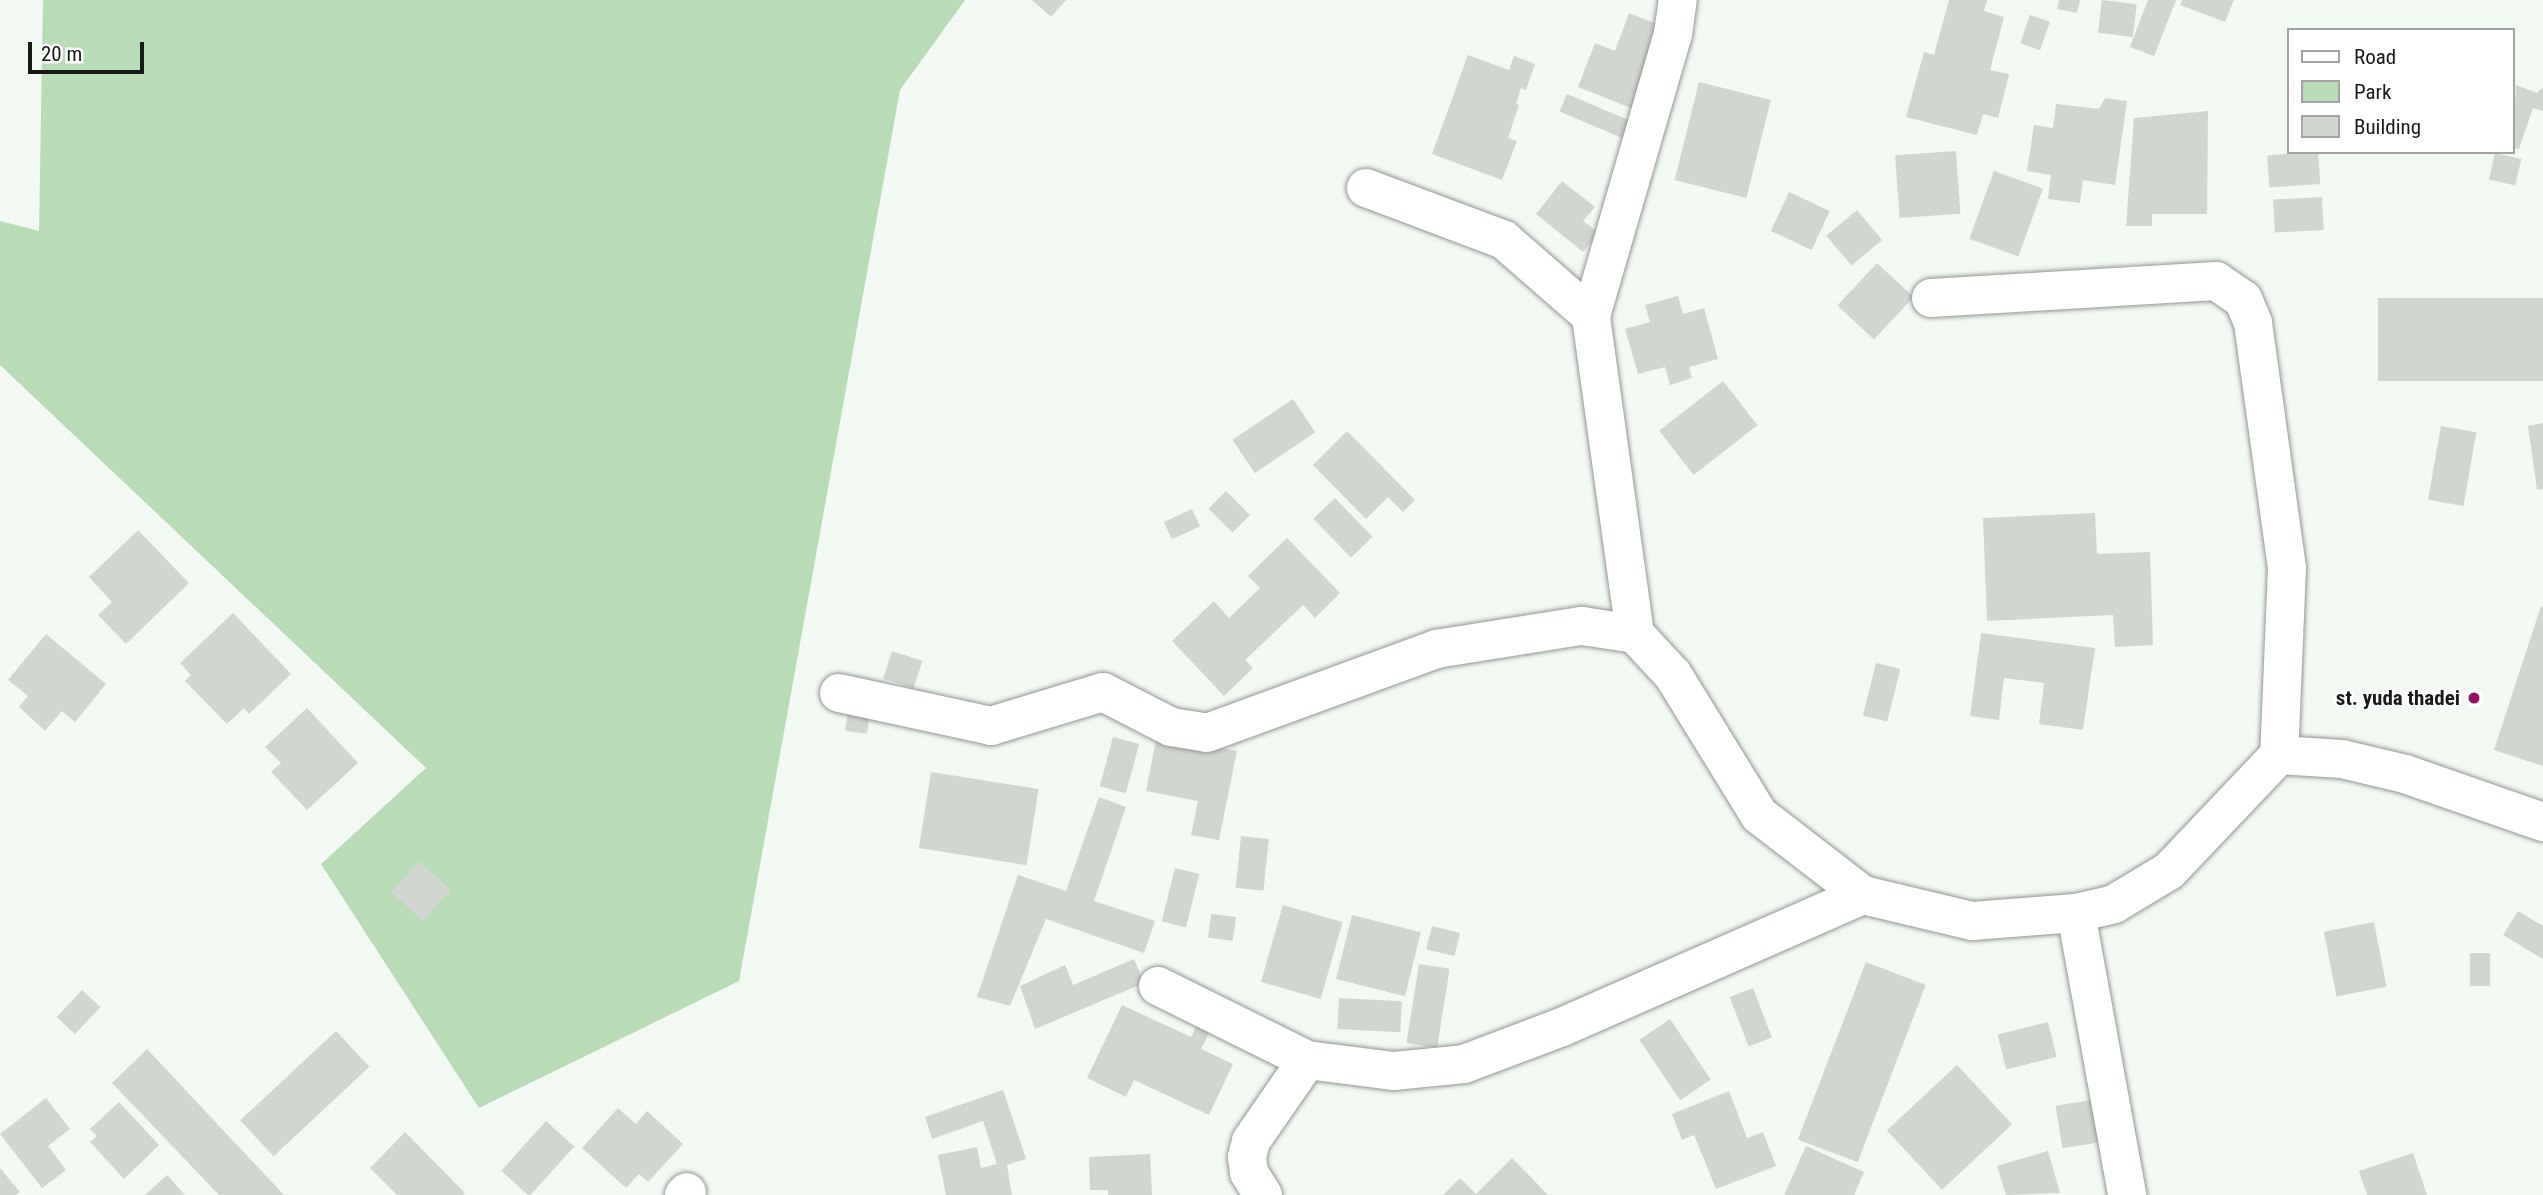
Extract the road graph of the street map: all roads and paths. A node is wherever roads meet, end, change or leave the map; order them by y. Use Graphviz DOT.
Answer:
graph roads {
  1 [pos="1678,0"];
  2 [pos="1366,188"];
  3 [pos="1931,298"];
  4 [pos="1591,316"];
  5 [pos="1635,634"];
  6 [pos="839,693"];
  7 [pos="2279,755"];
  8 [pos="2543,822"];
  9 [pos="1863,895"];
  10 [pos="2076,913"];
  11 [pos="1158,986"];
  12 [pos="1307,1060"];
  13 [pos="1263,1195"];
  14 [pos="2127,1195"];
  1 -- 4 [label="street"];
  2 -- 4 [label="street"];
  3 -- 7 [label="street"];
  4 -- 5 [label="street"];
  5 -- 6 [label="street"];
  5 -- 9 [label="street"];
  7 -- 8 [label="street"];
  7 -- 10 [label="street"];
  9 -- 10 [label="street"];
  9 -- 12 [label="street"];
  10 -- 14 [label="street"];
  11 -- 12 [label="street"];
  12 -- 13 [label="street"];
}
